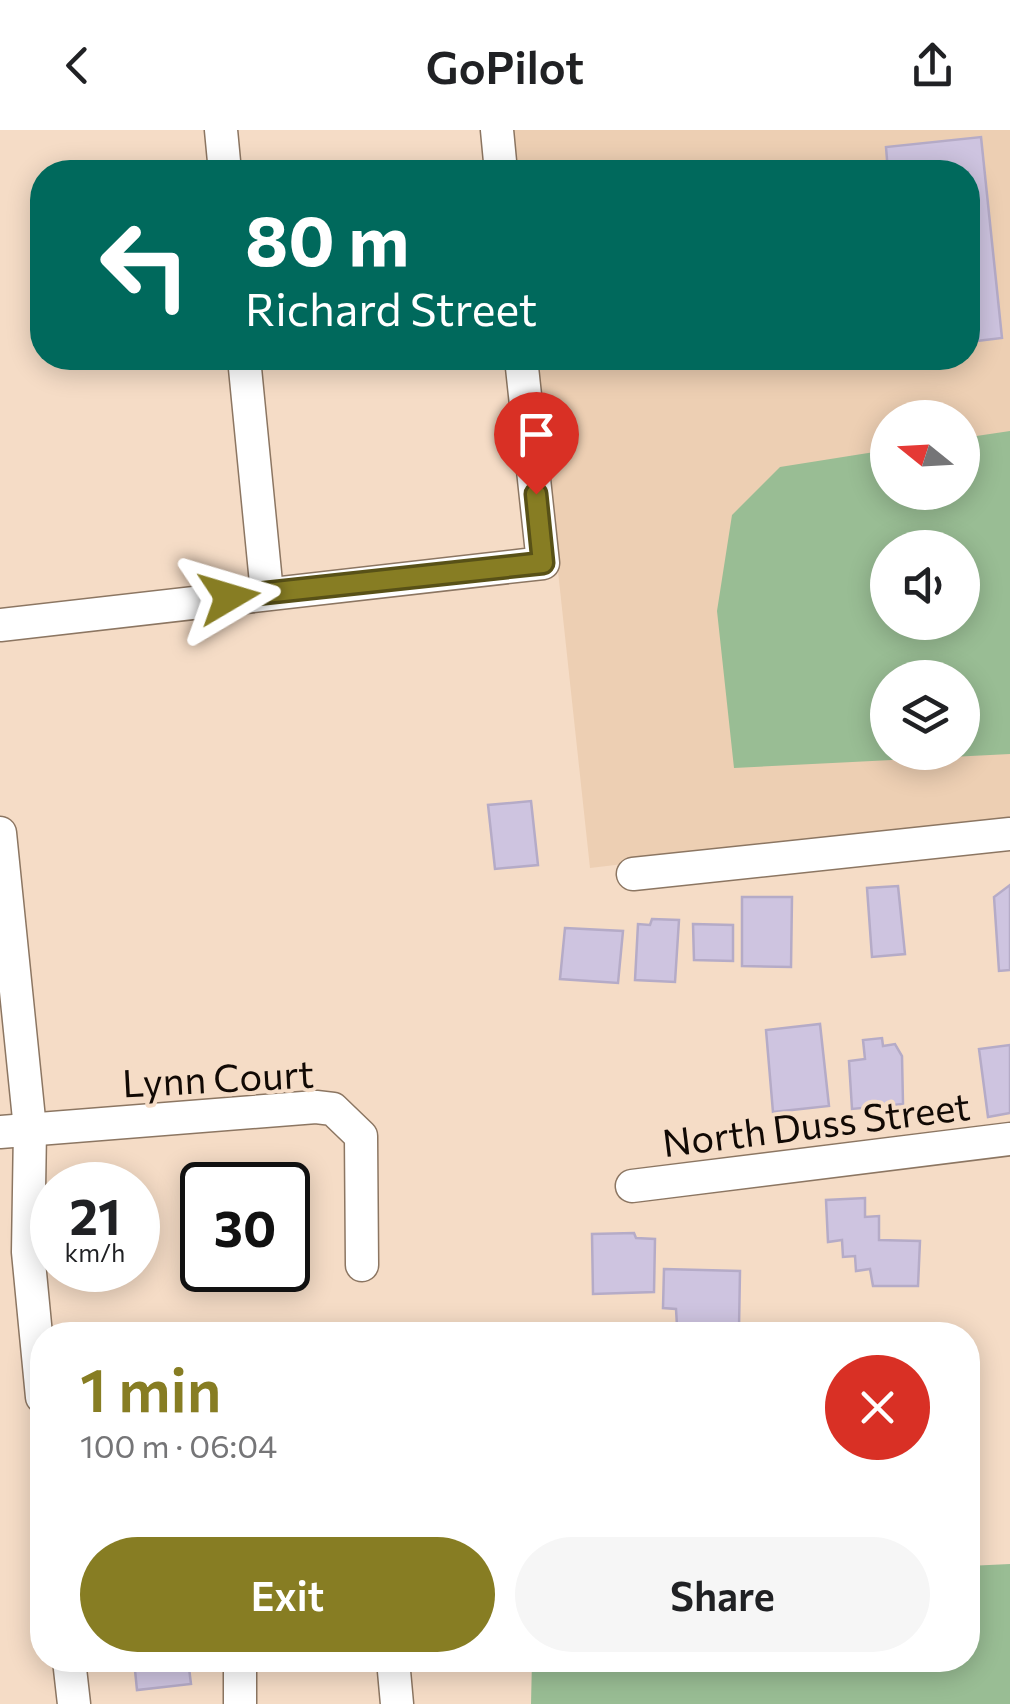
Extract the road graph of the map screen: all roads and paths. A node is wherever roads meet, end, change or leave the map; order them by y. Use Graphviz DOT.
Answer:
graph roads {
  1 [pos="221,130"];
  2 [pos="497,130"];
  3 [pos="224,160"];
  4 [pos="500,160"];
  5 [pos="245,370"];
  6 [pos="522,370"];
  7 [pos="267,592"];
  8 [pos="0,625"];
  9 [pos="0,833"];
  10 [pos="1010,834"];
  11 [pos="633,874"];
  12 [pos="4,922"];
  13 [pos="10,1131"];
  14 [pos="1010,1139"];
  15 [pos="632,1186"];
  16 [pos="14,1254"];
  17 [pos="362,1264"];
  18 [pos="30,1336"];
  19 [pos="70,1672"];
  20 [pos="240,1672"];
  21 [pos="394,1672"];
  22 [pos="74,1704"];
  23 [pos="240,1704"];
  24 [pos="396,1704"];
  1 -- 3 [label="street"];
  2 -- 4 [label="street"];
  5 -- 7 [label="street"];
  6 -- 7 [label="street"];
  7 -- 8 [label="street"];
  9 -- 12 [label="street"];
  10 -- 11 [label="street"];
  12 -- 13 [label="street"];
  13 -- 16 [label="street"];
  13 -- 17 [label="street, Lynn Court"];
  14 -- 15 [label="street, North Duss Street"];
  16 -- 18 [label="street"];
  19 -- 22 [label="street"];
  20 -- 23 [label="street"];
  21 -- 24 [label="street"];
}
